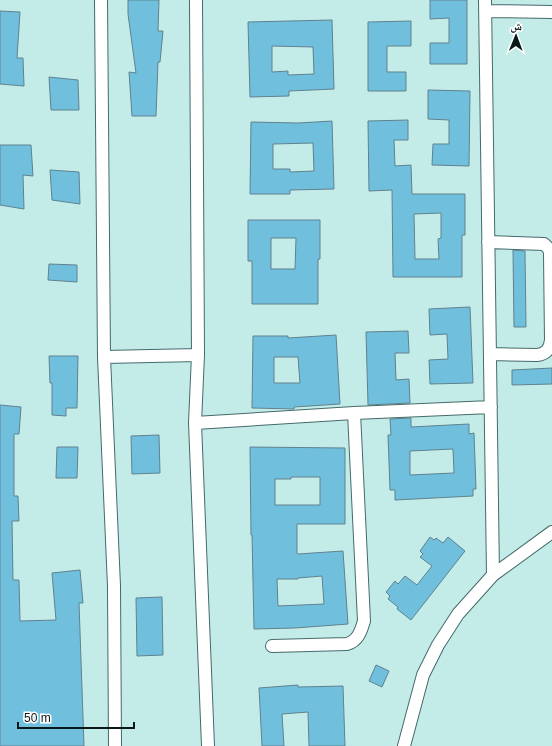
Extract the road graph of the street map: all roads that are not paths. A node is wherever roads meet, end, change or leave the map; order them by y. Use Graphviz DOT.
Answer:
graph roads {
  1 [pos="101,0"];
  2 [pos="196,0"];
  3 [pos="485,6"];
  4 [pos="552,12"];
  5 [pos="488,242"];
  6 [pos="490,354"];
  7 [pos="198,355"];
  8 [pos="104,357"];
  9 [pos="491,407"];
  10 [pos="354,413"];
  11 [pos="196,423"];
  12 [pos="552,532"];
  13 [pos="493,575"];
  14 [pos="272,646"];
  15 [pos="115,746"];
  16 [pos="208,746"];
  17 [pos="404,746"];
  1 -- 8 [label="street"];
  2 -- 7 [label="street"];
  3 -- 4 [label="street"];
  3 -- 5 [label="street"];
  5 -- 6 [label="street"];
  5 -- 6 [label="street"];
  6 -- 9 [label="street"];
  7 -- 8 [label="street"];
  7 -- 11 [label="street"];
  8 -- 15 [label="street"];
  9 -- 10 [label="street"];
  9 -- 13 [label="street"];
  10 -- 11 [label="street"];
  10 -- 14 [label="street"];
  11 -- 16 [label="street"];
  12 -- 13 [label="street"];
  13 -- 17 [label="street"];
}
